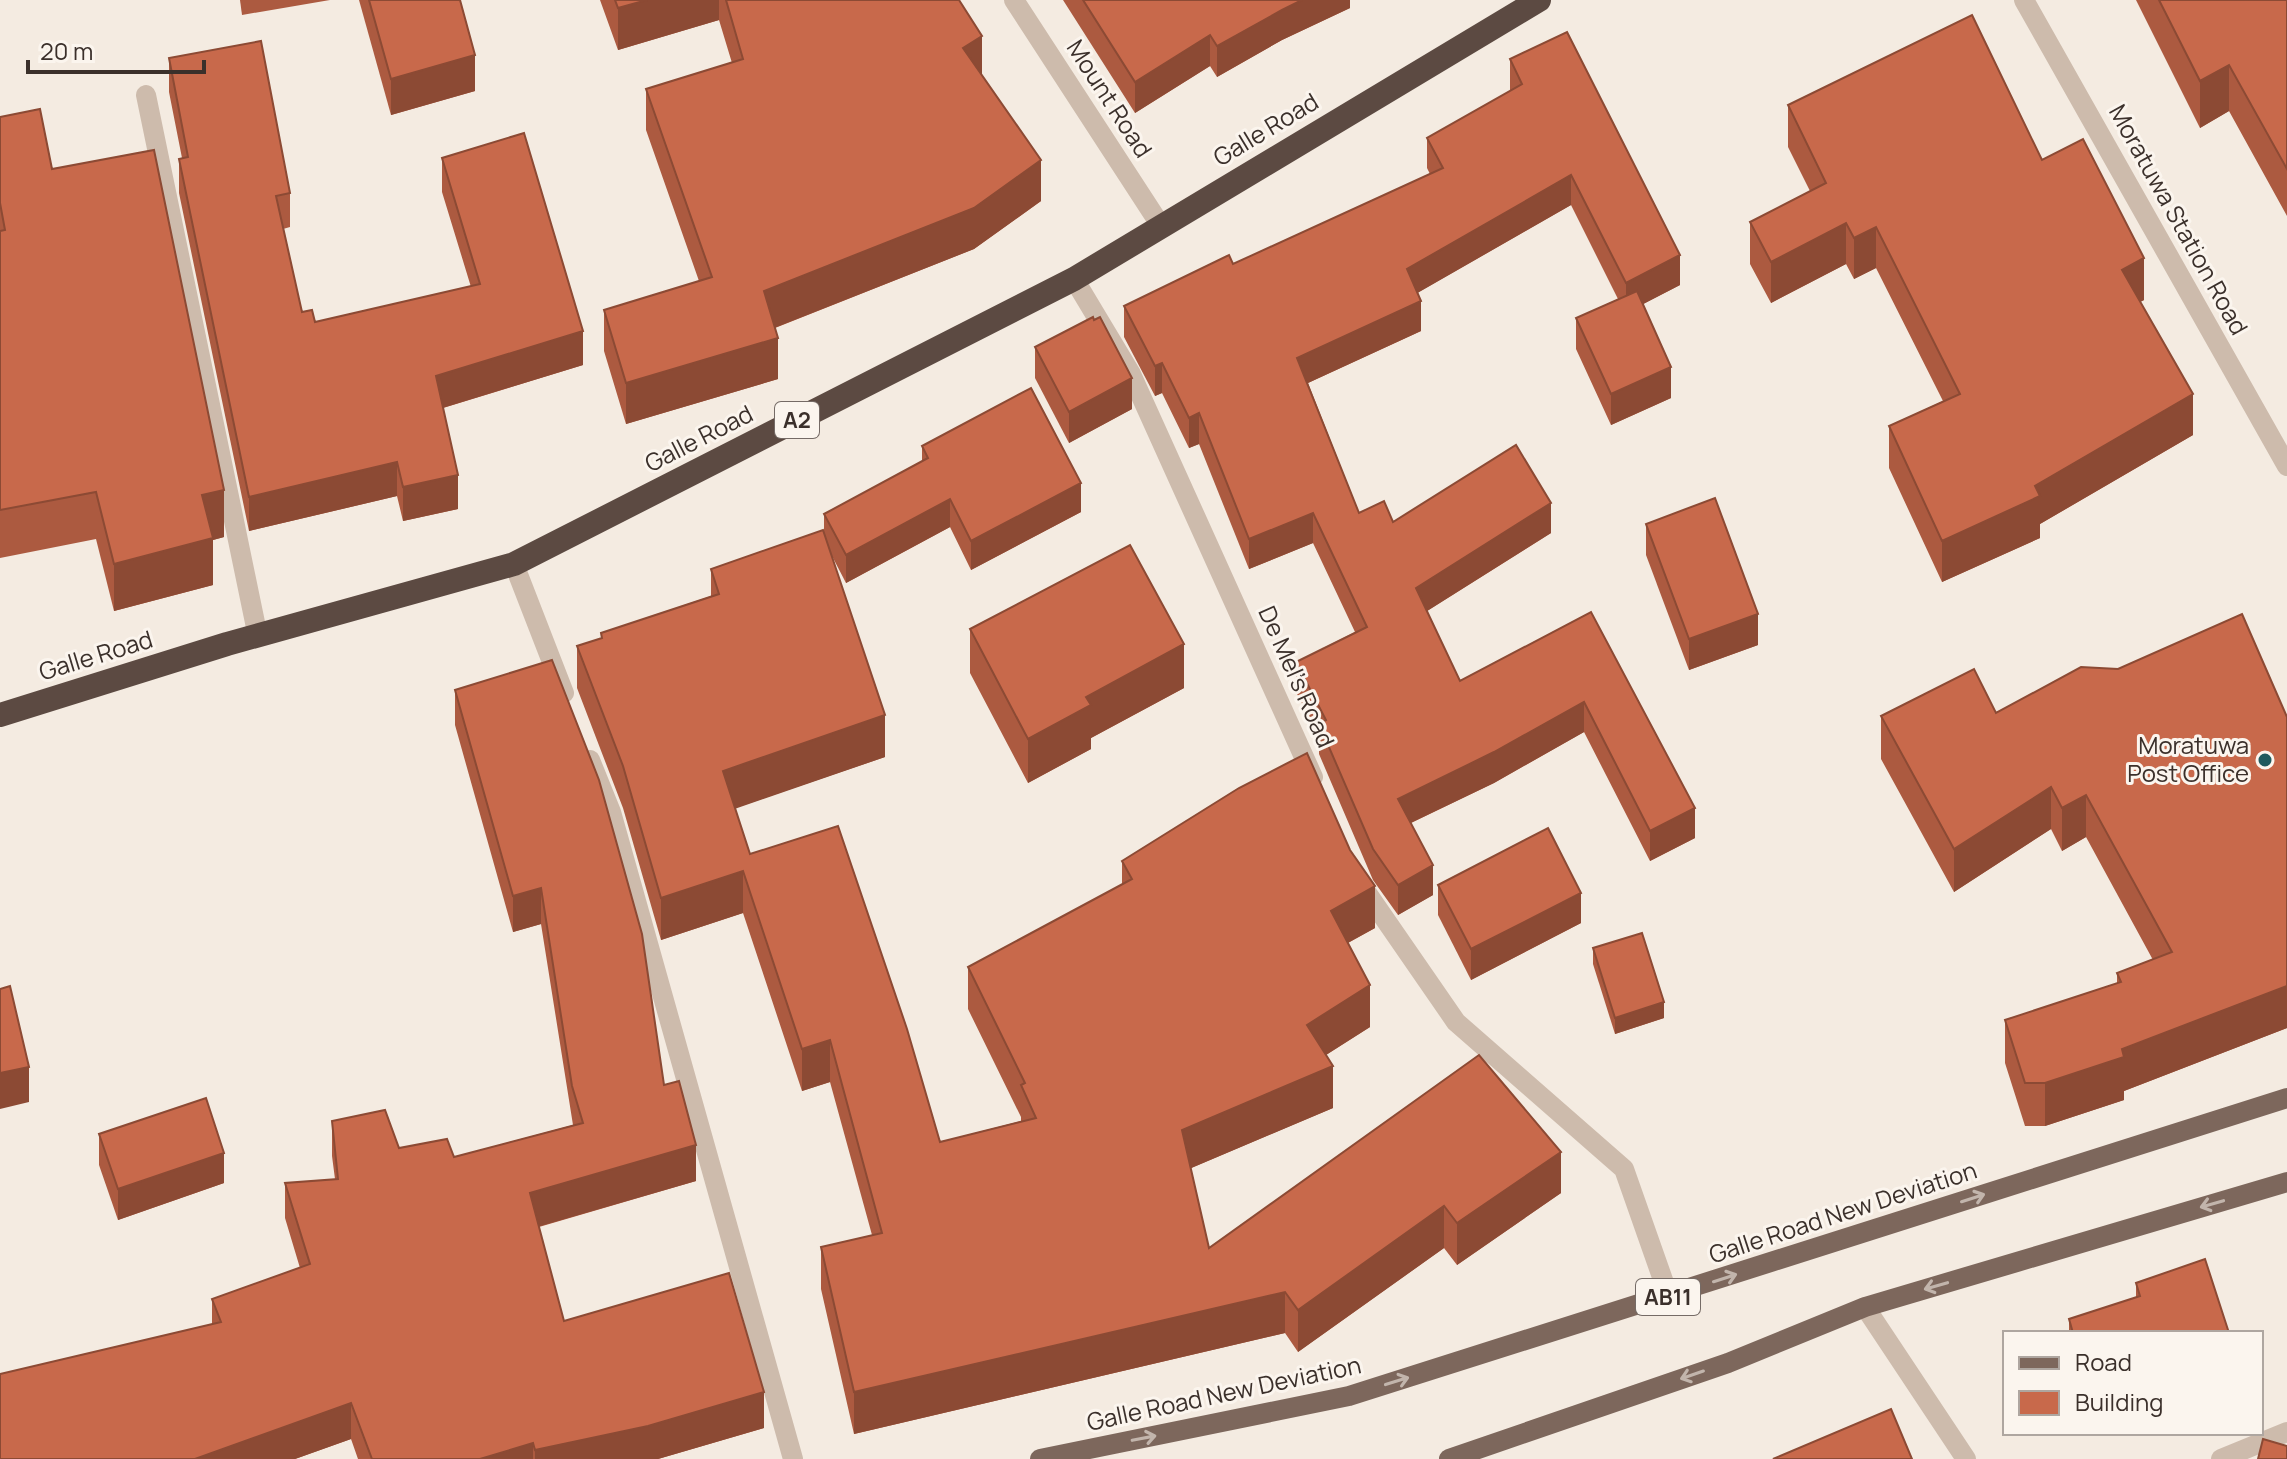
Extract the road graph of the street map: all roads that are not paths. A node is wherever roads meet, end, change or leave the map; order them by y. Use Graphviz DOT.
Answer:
graph roads {
  1 [pos="1014,0"];
  2 [pos="1539,0"];
  3 [pos="2024,0"];
  4 [pos="146,95"];
  5 [pos="1161,226"];
  6 [pos="1074,279"];
  7 [pos="2287,466"];
  8 [pos="514,564"];
  9 [pos="258,637"];
  10 [pos="571,710"];
  11 [pos="0,715"];
  12 [pos="582,739"];
  13 [pos="1320,793"];
  14 [pos="1350,860"];
  15 [pos="2287,1098"];
  16 [pos="2287,1182"];
  17 [pos="1669,1297"];
  18 [pos="1865,1307"];
  19 [pos="2287,1432"];
  20 [pos="793,1459"];
  21 [pos="1040,1459"];
  22 [pos="1449,1459"];
  23 [pos="1966,1459"];
  24 [pos="2221,1459"];
  1 -- 5 [label="street, Mount Road"];
  2 -- 5 [label="highway, Galle Road / A2"];
  3 -- 7 [label="street, Moratuwa Station Road"];
  4 -- 9 [label="street"];
  5 -- 6 [label="highway, Galle Road / A2"];
  6 -- 8 [label="highway, Galle Road / A2"];
  6 -- 13 [label="street, De Mel's Road"];
  8 -- 9 [label="highway, Galle Road / A2"];
  8 -- 10 [label="street"];
  9 -- 11 [label="highway, Galle Road / A2"];
  12 -- 20 [label="street"];
  14 -- 17 [label="street"];
  17 -- 15 [label="main road, Galle Road New Deviation / AB11, one-way"];
  16 -- 18 [label="main road, one-way"];
  21 -- 17 [label="main road, Galle Road New Deviation / AB11, one-way"];
  18 -- 22 [label="main road, one-way"];
  18 -- 23 [label="street"];
  19 -- 24 [label="street"];
}
